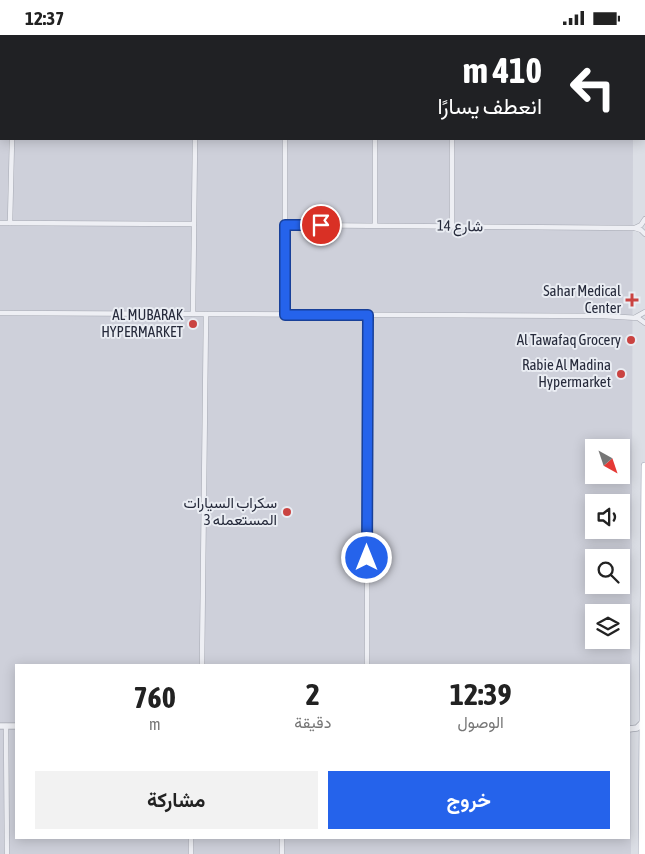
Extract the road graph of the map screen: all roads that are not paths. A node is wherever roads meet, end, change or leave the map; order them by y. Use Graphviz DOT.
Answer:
graph roads {
  1 [pos="12,140"];
  2 [pos="195,140"];
  3 [pos="286,140"];
  4 [pos="375,140"];
  5 [pos="452,140"];
  6 [pos="645,219"];
  7 [pos="0,223"];
  8 [pos="10,223"];
  9 [pos="194,224"];
  10 [pos="285,225"];
  11 [pos="375,225"];
  12 [pos="452,226"];
  13 [pos="635,228"];
  14 [pos="645,234"];
  15 [pos="645,312"];
  16 [pos="0,313"];
  17 [pos="193,314"];
  18 [pos="206,314"];
  19 [pos="285,315"];
  20 [pos="368,315"];
  21 [pos="635,317"];
  22 [pos="645,323"];
  23 [pos="645,466"];
  24 [pos="202,664"];
  25 [pos="367,664"];
  26 [pos="643,722"];
  27 [pos="3,726"];
  28 [pos="631,729"];
  29 [pos="643,737"];
  30 [pos="191,839"];
  31 [pos="282,839"];
  32 [pos="7,854"];
  33 [pos="191,854"];
  34 [pos="282,854"];
  35 [pos="642,854"];
  1 -- 8 [label="street"];
  2 -- 9 [label="street"];
  3 -- 10 [label="street"];
  4 -- 11 [label="street"];
  5 -- 12 [label="street"];
  6 -- 13 [label="street"];
  7 -- 8 [label="street"];
  8 -- 9 [label="street"];
  9 -- 17 [label="street"];
  10 -- 11 [label="street, شارع 14"];
  10 -- 19 [label="street"];
  11 -- 12 [label="street, شارع 14"];
  12 -- 13 [label="street, شارع 14"];
  13 -- 14 [label="street"];
  15 -- 21 [label="street"];
  16 -- 17 [label="street"];
  17 -- 18 [label="street"];
  18 -- 19 [label="street"];
  18 -- 24 [label="street"];
  19 -- 20 [label="street"];
  20 -- 21 [label="street"];
  20 -- 25 [label="street"];
  21 -- 22 [label="street"];
  23 -- 26 [label="main road"];
  26 -- 28 [label="street"];
  26 -- 29 [label="main road"];
  27 -- 32 [label="street"];
  28 -- 29 [label="street"];
  29 -- 35 [label="main road"];
  30 -- 33 [label="street"];
  31 -- 34 [label="street"];
}
